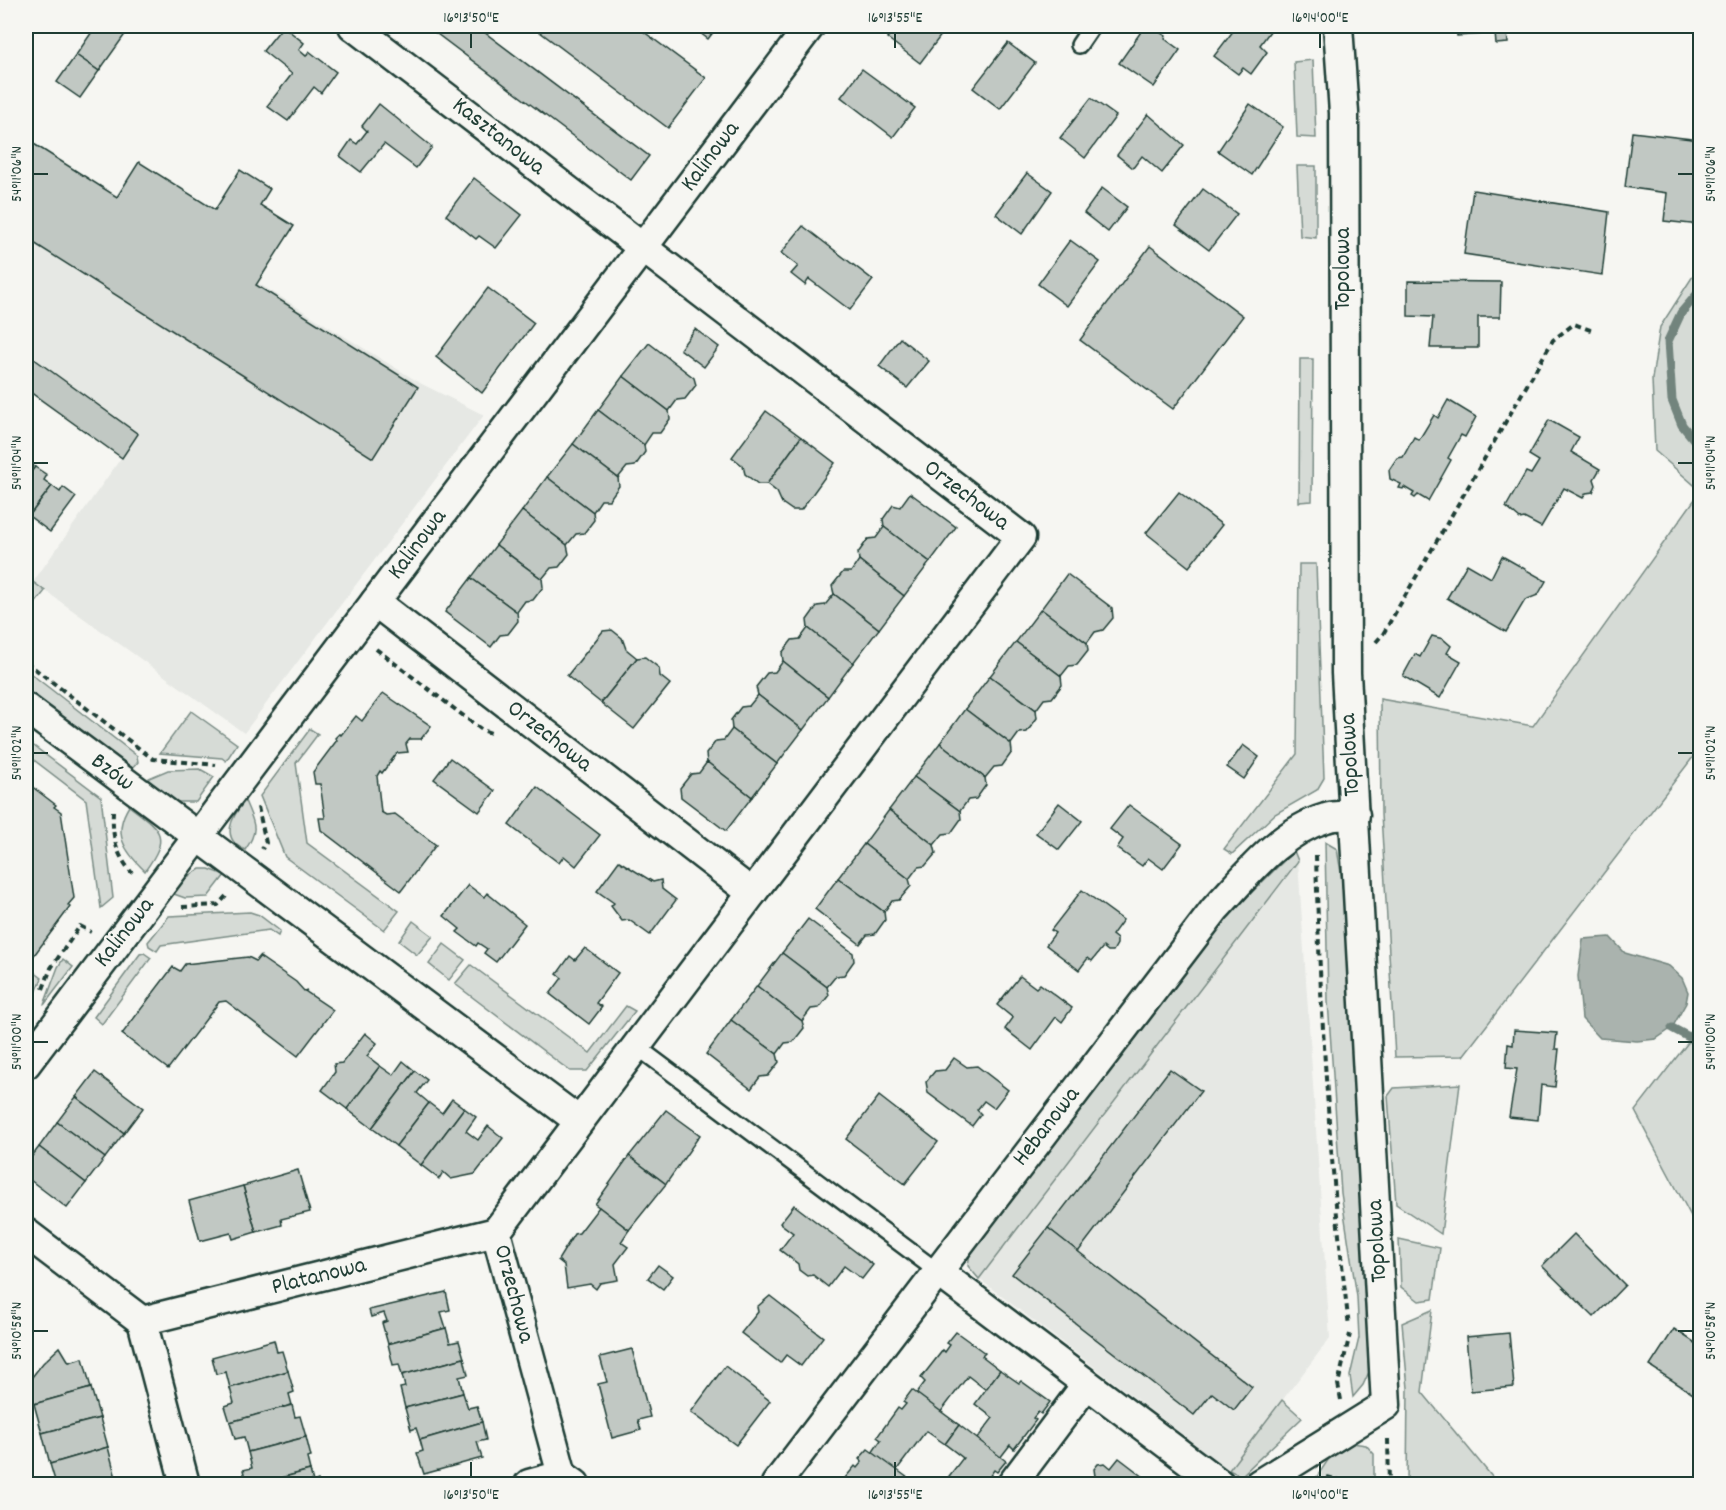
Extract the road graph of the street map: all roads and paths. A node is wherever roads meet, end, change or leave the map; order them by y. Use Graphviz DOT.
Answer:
graph roads {
  1 [pos="353,26"];
  2 [pos="810,26"];
  3 [pos="1092,26"];
  4 [pos="1338,26"];
  5 [pos="1079,45"];
  6 [pos="642,249"];
  7 [pos="1593,331"];
  8 [pos="375,602"];
  9 [pos="370,651"];
  10 [pos="26,662"];
  11 [pos="1346,673"];
  12 [pos="26,708"];
  13 [pos="500,735"];
  14 [pos="213,763"];
  15 [pos="1355,814"];
  16 [pos="1316,823"];
  17 [pos="199,837"];
  18 [pos="262,848"];
  19 [pos="272,855"];
  20 [pos="752,893"];
  21 [pos="636,1046"];
  22 [pos="26,1064"];
  23 [pos="579,1121"];
  24 [pos="496,1232"];
  25 [pos="26,1233"];
  26 [pos="937,1271"];
  27 [pos="142,1321"];
  28 [pos="1086,1385"];
  29 [pos="1386,1405"];
  30 [pos="1348,1430"];
  31 [pos="568,1480"];
  32 [pos="185,1485"];
  33 [pos="529,1485"];
  34 [pos="776,1485"];
  35 [pos="1012,1485"];
  36 [pos="1220,1485"];
  37 [pos="1259,1485"];
  38 [pos="1389,1485"];
  1 -- 6 [label="street, Kasztanowa"];
  2 -- 6 [label="street, Kalinowa"];
  3 -- 5 [label="lane"];
  4 -- 11 [label="street, Topolowa"];
  6 -- 8 [label="street, Kalinowa"];
  6 -- 20 [label="street, Orzechowa"];
  7 -- 11 [label="path"];
  8 -- 17 [label="street, Kalinowa"];
  8 -- 20 [label="street, Orzechowa"];
  9 -- 13 [label="path"];
  10 -- 14 [label="path"];
  11 -- 15 [label="street, Topolowa"];
  12 -- 17 [label="street, Bzów"];
  15 -- 16 [label="street, Hebanowa"];
  15 -- 29 [label="street, Topolowa"];
  16 -- 26 [label="street, Hebanowa"];
  16 -- 30 [label="path"];
  17 -- 22 [label="street, Kalinowa"];
  17 -- 23 [label="street"];
  18 -- 19 [label="path"];
  20 -- 21 [label="street, Orzechowa"];
  21 -- 23 [label="street, Orzechowa"];
  21 -- 26 [label="lane"];
  23 -- 24 [label="street, Orzechowa"];
  24 -- 27 [label="street, Platanowa"];
  24 -- 31 [label="street, Orzechowa"];
  25 -- 27 [label="street"];
  26 -- 28 [label="street"];
  26 -- 34 [label="street, Hebanowa"];
  27 -- 32 [label="street"];
  28 -- 35 [label="street"];
  28 -- 36 [label="street"];
  29 -- 30 [label="street"];
  29 -- 38 [label="path"];
  30 -- 37 [label="street"];
  31 -- 33 [label="street"];
}
